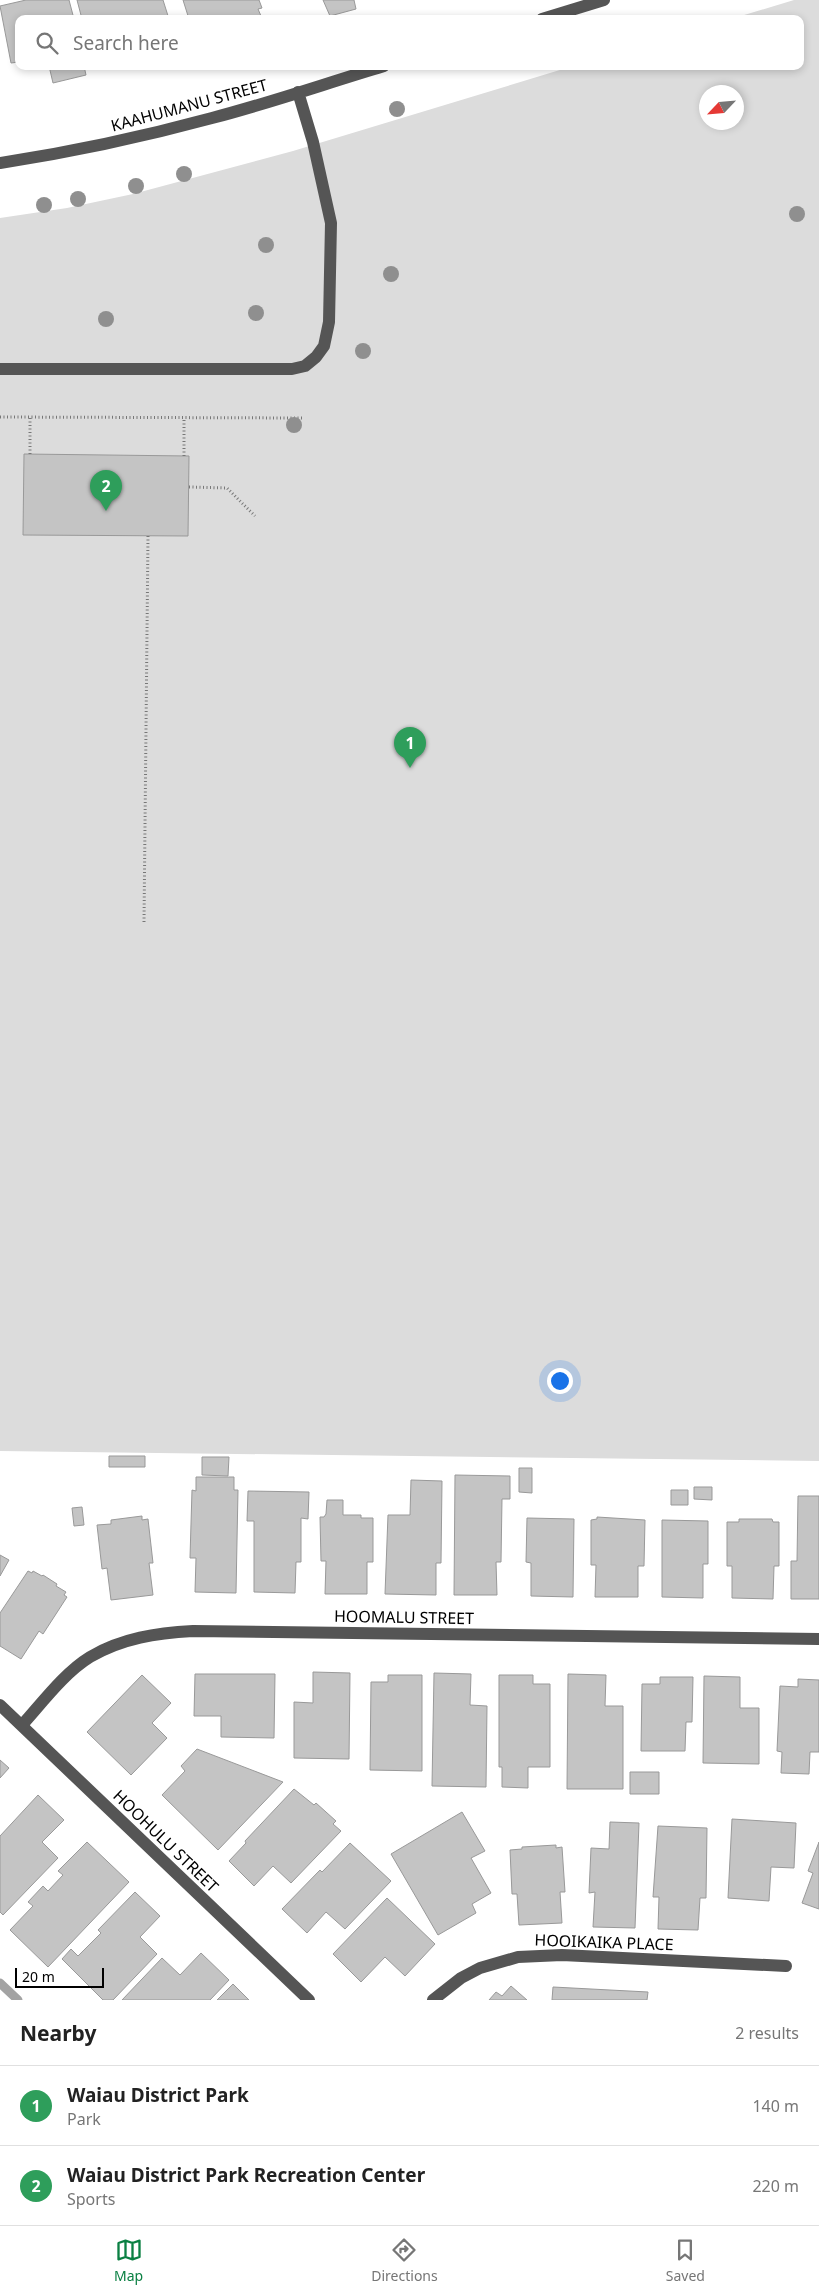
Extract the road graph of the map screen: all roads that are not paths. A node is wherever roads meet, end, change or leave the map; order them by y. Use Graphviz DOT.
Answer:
graph roads {
  1 [pos="604,0"];
  2 [pos="555,15"];
  3 [pos="371,70"];
  4 [pos="298,92"];
  5 [pos="0,163"];
  6 [pos="0,369"];
  7 [pos="819,1640"];
  8 [pos="0,1705"];
  9 [pos="22,1725"];
  10 [pos="786,1966"];
  11 [pos="309,2000"];
  12 [pos="434,2000"];
  1 -- 2 [label="street"];
  3 -- 4 [label="street, KAAHUMANU STREET"];
  4 -- 5 [label="street, KAAHUMANU STREET"];
  4 -- 6 [label="street"];
  7 -- 9 [label="street, HOOMALU STREET"];
  8 -- 9 [label="street, HOOHULU STREET"];
  9 -- 11 [label="street, HOOHULU STREET"];
  10 -- 12 [label="street, HOOIKAIKA PLACE"];
}
